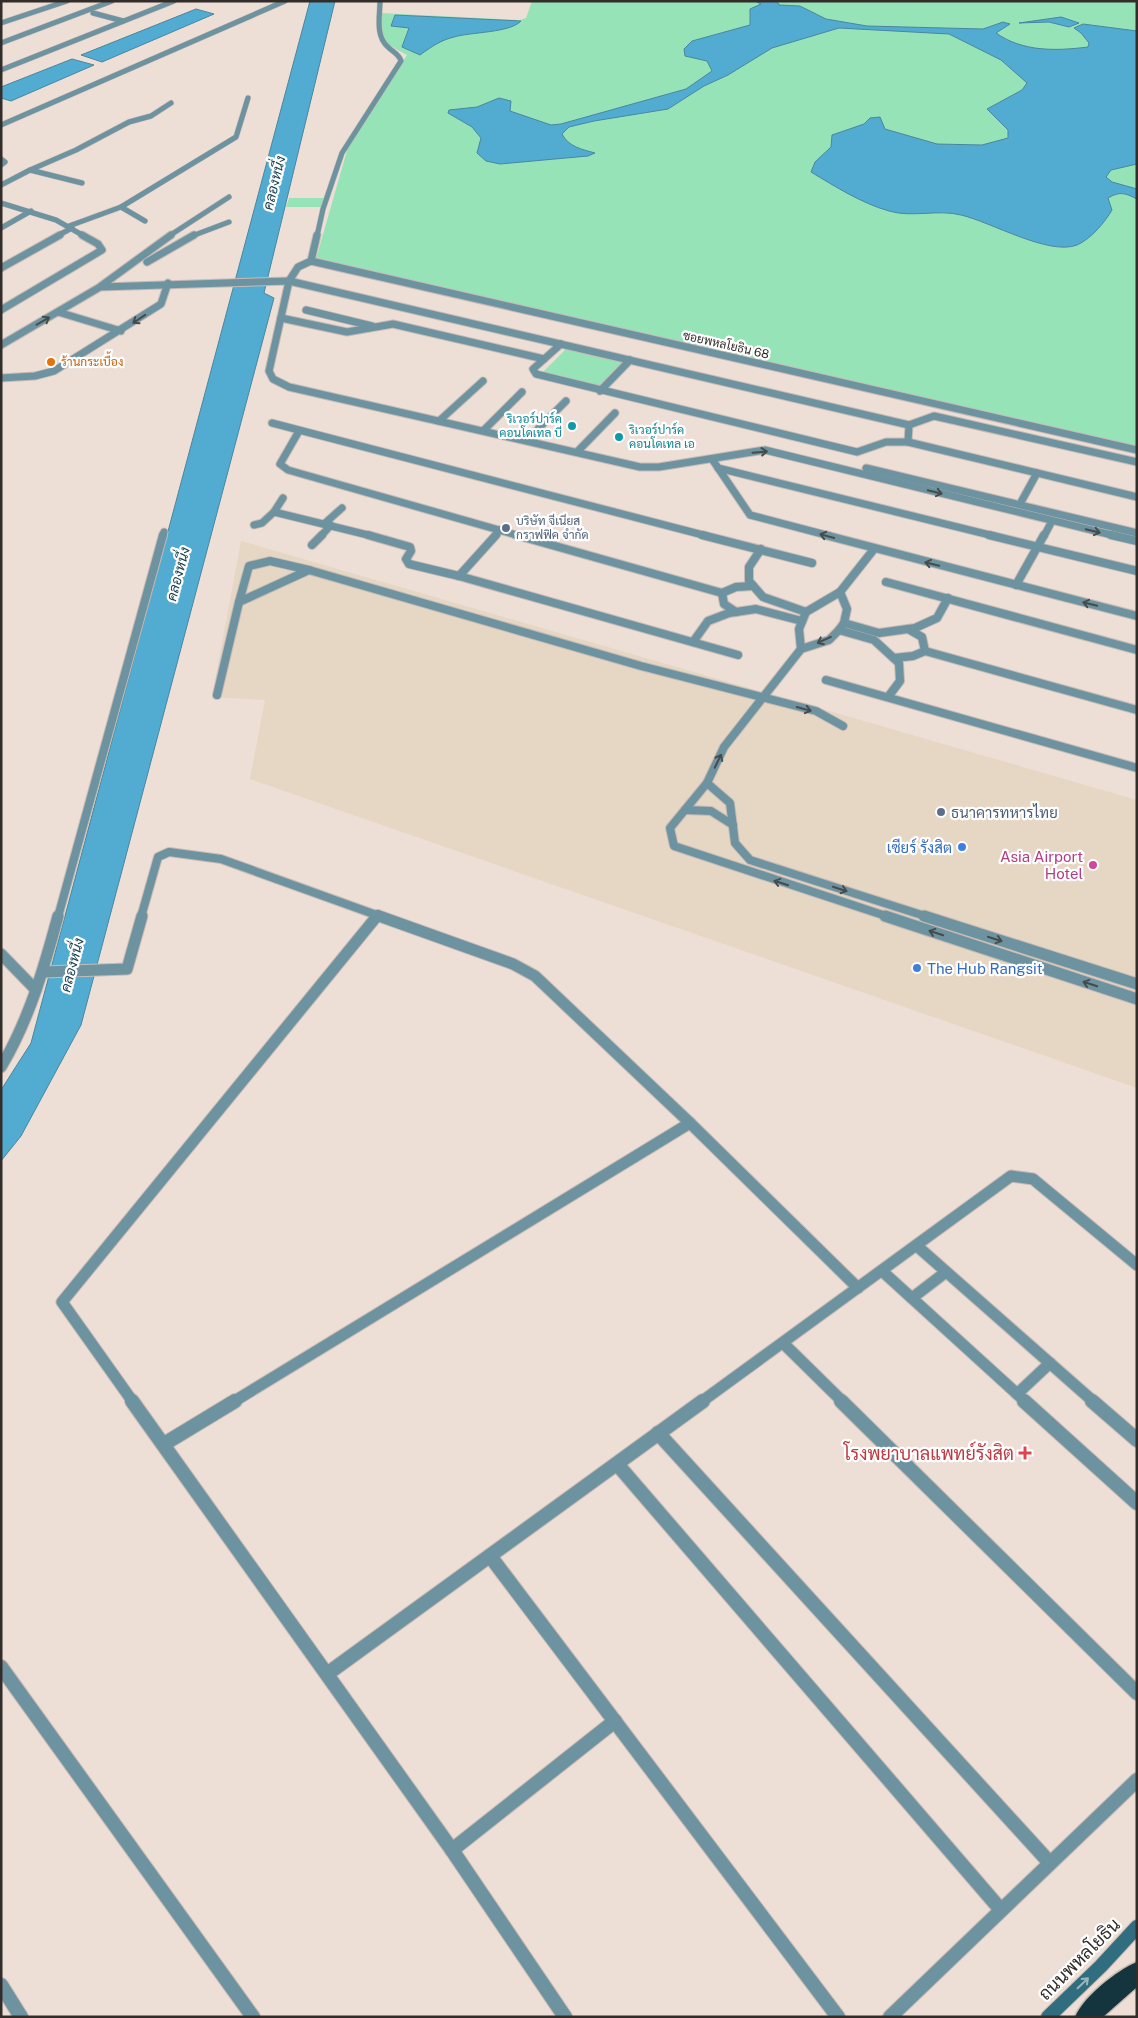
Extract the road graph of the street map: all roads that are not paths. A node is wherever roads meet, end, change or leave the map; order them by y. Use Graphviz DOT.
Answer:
graph roads {
  1 [pos="67,1"];
  2 [pos="112,1"];
  3 [pos="174,1"];
  4 [pos="285,1"];
  5 [pos="380,1"];
  6 [pos="57,4"];
  7 [pos="65,7"];
  8 [pos="73,10"];
  9 [pos="82,13"];
  10 [pos="93,13"];
  11 [pos="123,21"];
  12 [pos="1,23"];
  13 [pos="1,43"];
  14 [pos="1,70"];
  15 [pos="248,98"];
  16 [pos="171,103"];
  17 [pos="1,125"];
  18 [pos="1,159"];
  19 [pos="1,165"];
  20 [pos="30,170"];
  21 [pos="82,183"];
  22 [pos="1,185"];
  23 [pos="229,197"];
  24 [pos="1,203"];
  25 [pos="121,207"];
  26 [pos="31,212"];
  27 [pos="145,221"];
  28 [pos="229,222"];
  29 [pos="71,227"];
  30 [pos="1,228"];
  31 [pos="311,260"];
  32 [pos="1,268"];
  33 [pos="127,269"];
  34 [pos="290,281"];
  35 [pos="168,283"];
  36 [pos="100,287"];
  37 [pos="1,310"];
  38 [pos="306,310"];
  39 [pos="58,312"];
  40 [pos="281,318"];
  41 [pos="375,327"];
  42 [pos="121,330"];
  43 [pos="562,344"];
  44 [pos="1,345"];
  45 [pos="544,359"];
  46 [pos="630,360"];
  47 [pos="1,378"];
  48 [pos="483,381"];
  49 [pos="600,391"];
  50 [pos="522,392"];
  51 [pos="566,402"];
  52 [pos="614,413"];
  53 [pos="439,421"];
  54 [pos="272,423"];
  55 [pos="908,425"];
  56 [pos="484,430"];
  57 [pos="298,431"];
  58 [pos="527,440"];
  59 [pos="908,442"];
  60 [pos="1137,450"];
  61 [pos="577,452"];
  62 [pos="857,452"];
  63 [pos="712,459"];
  64 [pos="1137,462"];
  65 [pos="718,468"];
  66 [pos="866,468"];
  67 [pos="1037,473"];
  68 [pos="870,476"];
  69 [pos="1137,497"];
  70 [pos="283,498"];
  71 [pos="1020,504"];
  72 [pos="342,508"];
  73 [pos="274,512"];
  74 [pos="1052,521"];
  75 [pos="328,524"];
  76 [pos="254,525"];
  77 [pos="500,530"];
  78 [pos="164,532"];
  79 [pos="1137,533"];
  80 [pos="1137,542"];
  81 [pos="312,545"];
  82 [pos="1038,547"];
  83 [pos="761,549"];
  84 [pos="874,549"];
  85 [pos="812,563"];
  86 [pos="309,570"];
  87 [pos="1137,571"];
  88 [pos="458,576"];
  89 [pos="886,582"];
  90 [pos="754,586"];
  91 [pos="1016,586"];
  92 [pos="840,592"];
  93 [pos="722,594"];
  94 [pos="948,598"];
  95 [pos="239,602"];
  96 [pos="736,612"];
  97 [pos="806,612"];
  98 [pos="1137,616"];
  99 [pos="802,621"];
  100 [pos="842,626"];
  101 [pos="908,629"];
  102 [pos="693,642"];
  103 [pos="801,649"];
  104 [pos="1137,650"];
  105 [pos="925,651"];
  106 [pos="738,655"];
  107 [pos="894,658"];
  108 [pos="826,680"];
  109 [pos="217,695"];
  110 [pos="764,697"];
  111 [pos="888,697"];
  112 [pos="1137,710"];
  113 [pos="843,726"];
  114 [pos="1137,768"];
  115 [pos="707,783"];
  116 [pos="685,810"];
  117 [pos="733,825"];
  118 [pos="378,914"];
  119 [pos="1,954"];
  120 [pos="45,972"];
  121 [pos="1137,984"];
  122 [pos="36,990"];
  123 [pos="1137,999"];
  124 [pos="1,1067"];
  125 [pos="690,1123"];
  126 [pos="917,1246"];
  127 [pos="1137,1265"];
  128 [pos="882,1271"];
  129 [pos="946,1272"];
  130 [pos="858,1288"];
  131 [pos="912,1298"];
  132 [pos="783,1343"];
  133 [pos="1050,1363"];
  134 [pos="1017,1394"];
  135 [pos="658,1433"];
  136 [pos="1137,1440"];
  137 [pos="164,1444"];
  138 [pos="617,1464"];
  139 [pos="1137,1503"];
  140 [pos="490,1556"];
  141 [pos="1,1667"];
  142 [pos="327,1674"];
  143 [pos="1137,1693"];
  144 [pos="615,1721"];
  145 [pos="1137,1780"];
  146 [pos="452,1850"];
  147 [pos="1050,1863"];
  148 [pos="1001,1910"];
  149 [pos="1137,1927"];
  150 [pos="1137,1973"];
  151 [pos="1,1985"];
  152 [pos="21,2017"];
  153 [pos="253,2017"];
  154 [pos="565,2017"];
  155 [pos="838,2017"];
  156 [pos="890,2017"];
  157 [pos="1048,2017"];
  158 [pos="1086,2017"];
  1 -- 6 [label="street"];
  2 -- 9 [label="street"];
  3 -- 11 [label="street"];
  4 -- 17 [label="street"];
  5 -- 31 [label="street"];
  6 -- 7 [label="street"];
  6 -- 12 [label="street"];
  8 -- 9 [label="street"];
  9 -- 13 [label="street"];
  10 -- 11 [label="street"];
  11 -- 14 [label="street"];
  15 -- 25 [label="street"];
  16 -- 20 [label="street"];
  18 -- 19 [label="street"];
  20 -- 21 [label="street"];
  20 -- 22 [label="street"];
  23 -- 33 [label="street"];
  24 -- 26 [label="street"];
  25 -- 27 [label="street"];
  25 -- 29 [label="street"];
  26 -- 29 [label="street"];
  26 -- 30 [label="street"];
  28 -- 33 [label="street"];
  29 -- 32 [label="street"];
  29 -- 37 [label="street"];
  31 -- 34 [label="street"];
  31 -- 60 [label="street, ซอยพหลโยธิน 68"];
  33 -- 36 [label="street"];
  34 -- 35 [label="street"];
  34 -- 40 [label="street"];
  34 -- 43 [label="street"];
  35 -- 36 [label="street"];
  35 -- 42 [label="street, one-way"];
  36 -- 39 [label="street"];
  38 -- 41 [label="street"];
  39 -- 42 [label="street"];
  44 -- 39 [label="street, one-way"];
  40 -- 41 [label="street"];
  40 -- 53 [label="street"];
  41 -- 45 [label="street"];
  42 -- 47 [label="street"];
  43 -- 45 [label="street"];
  43 -- 46 [label="street"];
  45 -- 49 [label="street"];
  46 -- 49 [label="street"];
  46 -- 55 [label="street"];
  48 -- 53 [label="street"];
  49 -- 62 [label="street"];
  50 -- 56 [label="street"];
  51 -- 58 [label="street"];
  52 -- 61 [label="street"];
  53 -- 56 [label="street"];
  54 -- 57 [label="street"];
  55 -- 59 [label="street"];
  55 -- 64 [label="street"];
  56 -- 58 [label="street"];
  57 -- 77 [label="street"];
  57 -- 83 [label="street"];
  58 -- 61 [label="street"];
  59 -- 62 [label="street"];
  59 -- 67 [label="street"];
  61 -- 63 [label="street"];
  62 -- 66 [label="street"];
  63 -- 65 [label="street"];
  63 -- 68 [label="street, one-way"];
  65 -- 82 [label="street"];
  84 -- 65 [label="street, one-way"];
  66 -- 68 [label="street"];
  66 -- 71 [label="street"];
  67 -- 69 [label="street"];
  67 -- 71 [label="street"];
  68 -- 74 [label="street, one-way"];
  70 -- 73 [label="street"];
  71 -- 79 [label="street"];
  72 -- 75 [label="street"];
  73 -- 75 [label="street"];
  73 -- 76 [label="street"];
  74 -- 80 [label="street, one-way"];
  74 -- 82 [label="street"];
  75 -- 81 [label="street"];
  75 -- 88 [label="street"];
  77 -- 88 [label="street"];
  77 -- 93 [label="street"];
  78 -- 120 [label="street"];
  82 -- 87 [label="street"];
  82 -- 91 [label="street"];
  83 -- 85 [label="street"];
  83 -- 90 [label="street"];
  91 -- 84 [label="street, one-way"];
  84 -- 92 [label="street"];
  86 -- 95 [label="street"];
  86 -- 95 [label="street"];
  86 -- 110 [label="street"];
  88 -- 102 [label="street"];
  89 -- 94 [label="street"];
  90 -- 93 [label="street"];
  90 -- 97 [label="street"];
  98 -- 91 [label="street, one-way"];
  92 -- 97 [label="street"];
  92 -- 100 [label="street"];
  93 -- 96 [label="street"];
  94 -- 101 [label="street"];
  94 -- 104 [label="street"];
  95 -- 109 [label="street"];
  96 -- 99 [label="street"];
  96 -- 102 [label="street"];
  97 -- 99 [label="street"];
  99 -- 103 [label="street"];
  100 -- 101 [label="street"];
  100 -- 103 [label="street, one-way"];
  100 -- 107 [label="street"];
  101 -- 105 [label="street"];
  102 -- 106 [label="street"];
  103 -- 110 [label="street"];
  105 -- 107 [label="street"];
  105 -- 112 [label="street"];
  107 -- 111 [label="street"];
  108 -- 111 [label="street"];
  110 -- 113 [label="street, one-way"];
  115 -- 110 [label="street, one-way"];
  111 -- 114 [label="street"];
  115 -- 116 [label="street"];
  115 -- 117 [label="street"];
  116 -- 117 [label="street"];
  123 -- 116 [label="street, one-way"];
  117 -- 121 [label="street, one-way"];
  118 -- 120 [label="street"];
  118 -- 125 [label="street"];
  118 -- 137 [label="street"];
  119 -- 122 [label="street"];
  120 -- 122 [label="street"];
  122 -- 124 [label="street"];
  125 -- 130 [label="street"];
  125 -- 137 [label="street"];
  126 -- 127 [label="street"];
  126 -- 128 [label="street"];
  126 -- 129 [label="street"];
  128 -- 130 [label="street"];
  128 -- 131 [label="street"];
  129 -- 131 [label="street"];
  129 -- 133 [label="street"];
  130 -- 132 [label="street"];
  131 -- 134 [label="street"];
  132 -- 135 [label="street"];
  132 -- 143 [label="street"];
  133 -- 134 [label="street"];
  133 -- 136 [label="street"];
  134 -- 139 [label="street"];
  135 -- 138 [label="street"];
  135 -- 147 [label="street"];
  137 -- 142 [label="street"];
  138 -- 140 [label="street"];
  138 -- 148 [label="street"];
  140 -- 142 [label="street"];
  140 -- 144 [label="street"];
  141 -- 153 [label="street"];
  142 -- 146 [label="street"];
  144 -- 146 [label="street"];
  144 -- 155 [label="street"];
  145 -- 147 [label="street"];
  146 -- 154 [label="street"];
  147 -- 148 [label="street"];
  148 -- 156 [label="street"];
  157 -- 149 [label="main road, ถนนพหลโยธิน, one-way"];
  150 -- 158 [label="highway"];
  151 -- 152 [label="street"];
}
